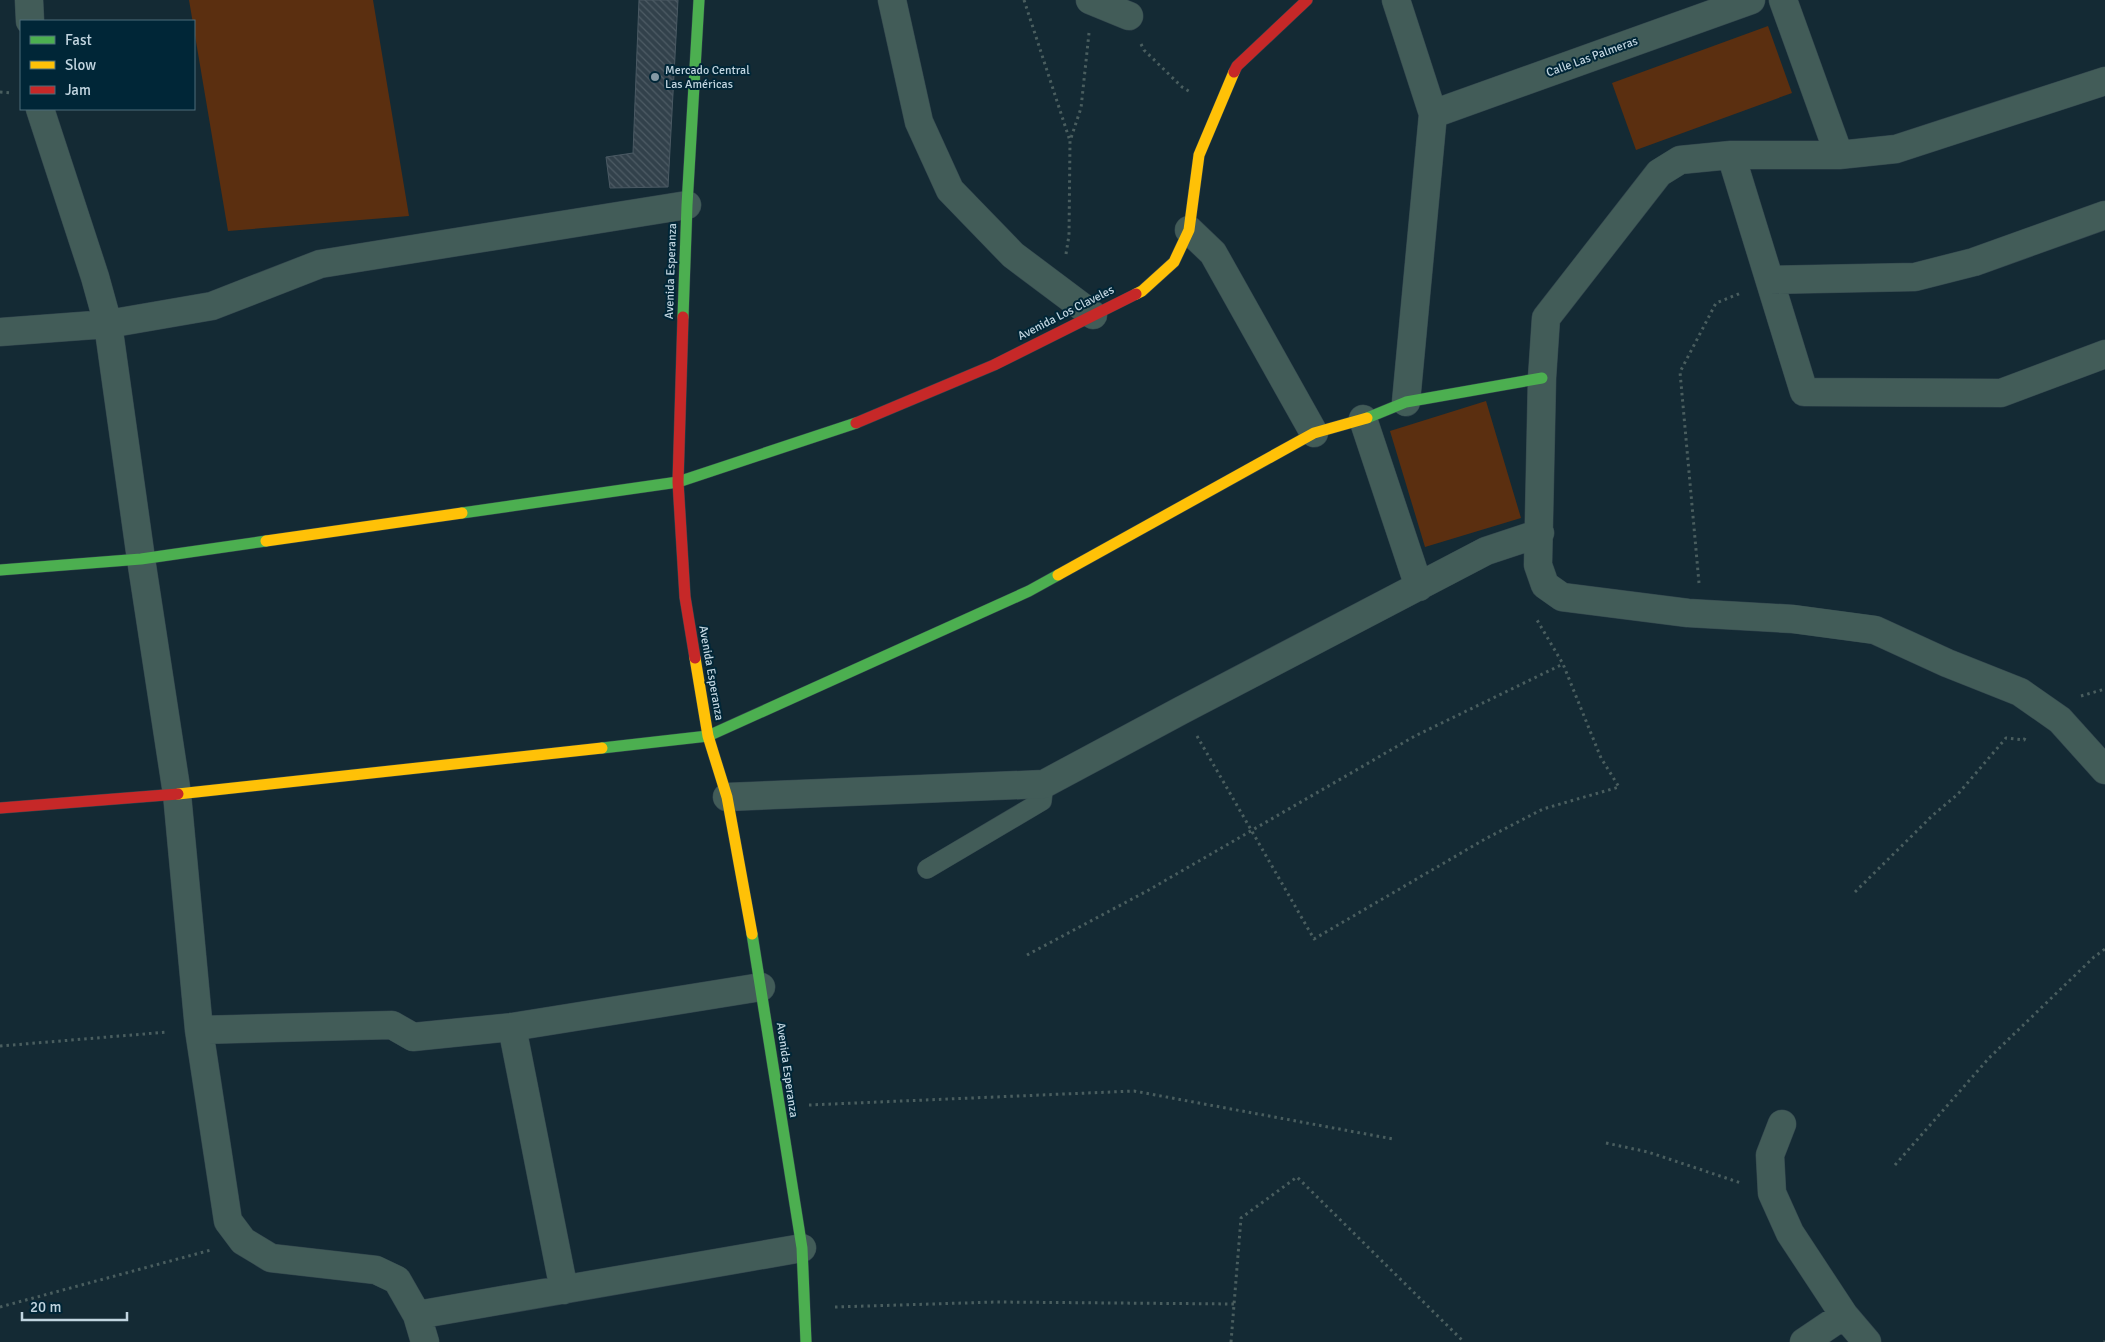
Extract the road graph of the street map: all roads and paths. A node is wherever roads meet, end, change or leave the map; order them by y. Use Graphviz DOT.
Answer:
graph roads {
  1 [pos="29,0"];
  2 [pos="700,0"];
  3 [pos="892,0"];
  4 [pos="1024,0"];
  5 [pos="1307,0"];
  6 [pos="1396,0"];
  7 [pos="1751,0"];
  8 [pos="1783,0"];
  9 [pos="1090,13"];
  10 [pos="1129,16"];
  11 [pos="30,20"];
  12 [pos="2105,81"];
  13 [pos="1219,108"];
  14 [pos="40,110"];
  15 [pos="1433,114"];
  16 [pos="1070,142"];
  17 [pos="1731,155"];
  18 [pos="1839,155"];
  19 [pos="687,205"];
  20 [pos="2105,215"];
  21 [pos="1189,230"];
  22 [pos="1770,280"];
  23 [pos="1058,289"];
  24 [pos="1093,315"];
  25 [pos="108,324"];
  26 [pos="0,332"];
  27 [pos="2105,354"];
  28 [pos="1542,378"];
  29 [pos="1406,402"];
  30 [pos="1363,419"];
  31 [pos="1314,433"];
  32 [pos="678,482"];
  33 [pos="1540,534"];
  34 [pos="141,559"];
  35 [pos="0,570"];
  36 [pos="1419,588"];
  37 [pos="1688,613"];
  38 [pos="1536,618"];
  39 [pos="1564,664"];
  40 [pos="1182,710"];
  41 [pos="2046,711"];
  42 [pos="708,736"];
  43 [pos="2105,770"];
  44 [pos="1044,784"];
  45 [pos="177,794"];
  46 [pos="727,797"];
  47 [pos="0,808"];
  48 [pos="1251,829"];
  49 [pos="927,869"];
  50 [pos="1854,892"];
  51 [pos="2105,949"];
  52 [pos="1027,954"];
  53 [pos="761,987"];
  54 [pos="512,1027"];
  55 [pos="199,1030"];
  56 [pos="0,1046"];
  57 [pos="778,1106"];
  58 [pos="1782,1124"];
  59 [pos="1393,1140"];
  60 [pos="1606,1143"];
  61 [pos="1895,1165"];
  62 [pos="1772,1193"];
  63 [pos="243,1241"];
  64 [pos="802,1248"];
  65 [pos="564,1290"];
  66 [pos="1234,1304"];
  67 [pos="0,1307"];
  68 [pos="804,1308"];
  69 [pos="417,1315"];
  70 [pos="1844,1315"];
  71 [pos="425,1342"];
  72 [pos="806,1342"];
  73 [pos="1231,1342"];
  74 [pos="1464,1342"];
  75 [pos="1804,1342"];
  76 [pos="1867,1342"];
  1 -- 11 [label="street"];
  2 -- 19 [label="street, Avenida Esperanza"];
  3 -- 23 [label="street"];
  4 -- 16 [label="path"];
  5 -- 13 [label="street, Avenida Los Claveles"];
  6 -- 15 [label="street"];
  7 -- 15 [label="street, Calle Las Palmeras"];
  8 -- 18 [label="street"];
  9 -- 10 [label="street"];
  9 -- 16 [label="path"];
  10 -- 13 [label="path"];
  12 -- 18 [label="street"];
  13 -- 21 [label="street, Avenida Los Claveles"];
  14 -- 25 [label="street"];
  15 -- 29 [label="street"];
  16 -- 23 [label="path"];
  17 -- 18 [label="street"];
  17 -- 22 [label="street"];
  17 -- 28 [label="street"];
  19 -- 25 [label="street"];
  19 -- 32 [label="street, Avenida Esperanza"];
  20 -- 22 [label="street"];
  21 -- 24 [label="street, Avenida Los Claveles"];
  21 -- 31 [label="street"];
  22 -- 27 [label="street"];
  22 -- 37 [label="path"];
  23 -- 24 [label="street"];
  24 -- 32 [label="street, Avenida Los Claveles"];
  25 -- 26 [label="street"];
  25 -- 34 [label="street"];
  28 -- 29 [label="street"];
  28 -- 33 [label="street"];
  29 -- 30 [label="street"];
  30 -- 31 [label="street"];
  30 -- 36 [label="street"];
  31 -- 42 [label="street"];
  32 -- 34 [label="street, Avenida Los Claveles"];
  32 -- 42 [label="street, Avenida Esperanza"];
  33 -- 36 [label="street"];
  33 -- 37 [label="street"];
  34 -- 35 [label="street, Avenida Los Claveles"];
  34 -- 45 [label="street"];
  36 -- 40 [label="street"];
  37 -- 41 [label="street"];
  38 -- 39 [label="path"];
  39 -- 48 [label="path"];
  39 -- 48 [label="path"];
  40 -- 44 [label="street"];
  40 -- 48 [label="path"];
  41 -- 43 [label="street"];
  41 -- 50 [label="path"];
  42 -- 45 [label="street"];
  42 -- 46 [label="street, Avenida Esperanza"];
  44 -- 46 [label="street"];
  44 -- 49 [label="lane"];
  45 -- 47 [label="street"];
  45 -- 55 [label="street"];
  46 -- 53 [label="street, Avenida Esperanza"];
  48 -- 52 [label="path"];
  51 -- 61 [label="path"];
  53 -- 54 [label="street"];
  53 -- 57 [label="street, Avenida Esperanza"];
  54 -- 55 [label="street"];
  54 -- 65 [label="street"];
  55 -- 56 [label="path"];
  55 -- 63 [label="street"];
  57 -- 59 [label="path"];
  57 -- 64 [label="street, Avenida Esperanza"];
  58 -- 62 [label="street"];
  60 -- 62 [label="path"];
  62 -- 70 [label="street"];
  63 -- 67 [label="path"];
  63 -- 69 [label="street"];
  64 -- 65 [label="street"];
  64 -- 68 [label="street, Avenida Esperanza"];
  65 -- 69 [label="street"];
  66 -- 68 [label="path"];
  66 -- 73 [label="path"];
  66 -- 74 [label="path"];
  68 -- 72 [label="street, Avenida Esperanza"];
  69 -- 71 [label="street"];
  70 -- 75 [label="street"];
  70 -- 76 [label="street"];
}
